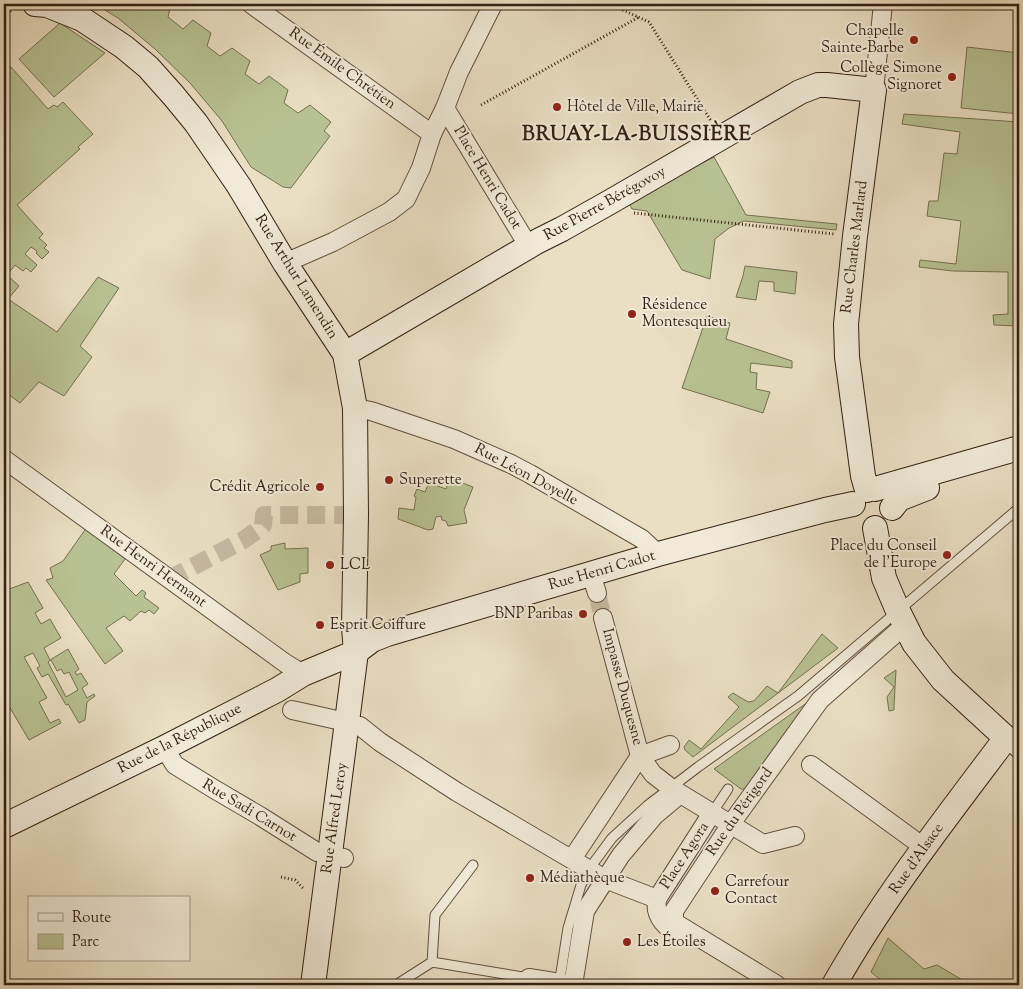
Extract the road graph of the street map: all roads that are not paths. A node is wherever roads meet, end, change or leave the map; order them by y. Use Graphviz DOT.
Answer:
graph roads {
  1 [pos="35,4"];
  2 [pos="251,4"];
  3 [pos="493,4"];
  4 [pos="883,4"];
  5 [pos="874,90"];
  6 [pos="445,108"];
  7 [pos="432,134"];
  8 [pos="529,247"];
  9 [pos="285,263"];
  10 [pos="345,354"];
  11 [pos="355,408"];
  12 [pos="1019,448"];
  13 [pos="4,459"];
  14 [pos="1019,459"];
  15 [pos="865,494"];
  16 [pos="892,508"];
  17 [pos="1019,508"];
  18 [pos="875,528"];
  19 [pos="658,554"];
  20 [pos="603,618"];
  21 [pos="901,618"];
  22 [pos="356,652"];
  23 [pos="303,674"];
  24 [pos="292,710"];
  25 [pos="337,720"];
  26 [pos="360,726"];
  27 [pos="1012,744"];
  28 [pos="670,745"];
  29 [pos="164,748"];
  30 [pos="640,756"];
  31 [pos="812,765"];
  32 [pos="728,789"];
  33 [pos="675,791"];
  34 [pos="712,813"];
  35 [pos="730,824"];
  36 [pos="4,826"];
  37 [pos="795,836"];
  38 [pos="925,848"];
  39 [pos="337,856"];
  40 [pos="572,859"];
  41 [pos="473,865"];
  42 [pos="588,869"];
  43 [pos="605,879"];
  44 [pos="657,899"];
  45 [pos="432,962"];
  46 [pos="528,982"];
  47 [pos="313,985"];
  48 [pos="399,985"];
  49 [pos="566,985"];
  50 [pos="760,985"];
  51 [pos="777,985"];
  52 [pos="834,985"];
  1 -- 9 [label="main road, Rue Arthur Lamendin"];
  2 -- 7 [label="street, Rue Émile Chrétien"];
  3 -- 6 [label="street"];
  4 -- 5 [label="street, Rue Charles Marlard"];
  5 -- 8 [label="main road, Rue Pierre Bérégovoy"];
  5 -- 15 [label="main road, Rue Charles Marlard"];
  6 -- 7 [label="street"];
  6 -- 8 [label="street, Place Henri Cadot"];
  7 -- 9 [label="street"];
  8 -- 10 [label="main road, Rue Pierre Bérégovoy"];
  9 -- 10 [label="main road, Rue Arthur Lamendin"];
  10 -- 11 [label="main road, Rue Arthur Lamendin"];
  11 -- 19 [label="street, Rue Léon Doyelle"];
  11 -- 22 [label="main road, Rue Arthur Lamendin"];
  12 -- 15 [label="main road, Rue Henri Cadot"];
  13 -- 23 [label="street, Rue Henri Hermant"];
  14 -- 16 [label="main road"];
  15 -- 16 [label="main road"];
  15 -- 18 [label="main road"];
  15 -- 19 [label="main road, Rue Henri Cadot"];
  16 -- 18 [label="main road"];
  17 -- 21 [label="lane"];
  18 -- 21 [label="main road"];
  19 -- 22 [label="main road, Rue Henri Cadot"];
  20 -- 30 [label="street, Impasse Duquesne"];
  21 -- 27 [label="main road"];
  21 -- 33 [label="lane"];
  21 -- 35 [label="street, Rue du Périgord"];
  22 -- 23 [label="main road, Rue de la République"];
  22 -- 39 [label="main road, Rue Alfred Leroy"];
  23 -- 29 [label="main road, Rue de la République"];
  24 -- 25 [label="street"];
  26 -- 40 [label="street"];
  27 -- 38 [label="main road, Rue d'Alsace"];
  28 -- 30 [label="street"];
  29 -- 36 [label="main road, Rue de la République"];
  29 -- 39 [label="street, Rue Sadi Carnot"];
  30 -- 33 [label="street, Place Agora"];
  30 -- 40 [label="street"];
  31 -- 38 [label="street"];
  32 -- 34 [label="lane, Place Agora"];
  33 -- 34 [label="street, Place Agora"];
  33 -- 42 [label="lane"];
  33 -- 43 [label="street"];
  34 -- 35 [label="street, Place Agora"];
  34 -- 44 [label="street, Place Agora"];
  35 -- 37 [label="street, Place Agora"];
  35 -- 51 [label="street, Rue du Périgord"];
  38 -- 52 [label="main road, Rue d'Alsace"];
  39 -- 47 [label="main road, Rue Alfred Leroy"];
  40 -- 42 [label="street"];
  41 -- 45 [label="lane"];
  42 -- 43 [label="street"];
  42 -- 49 [label="lane"];
  43 -- 44 [label="street"];
  43 -- 49 [label="street"];
  44 -- 50 [label="street"];
  45 -- 46 [label="lane"];
  45 -- 48 [label="lane"];
  46 -- 49 [label="street"];
}
